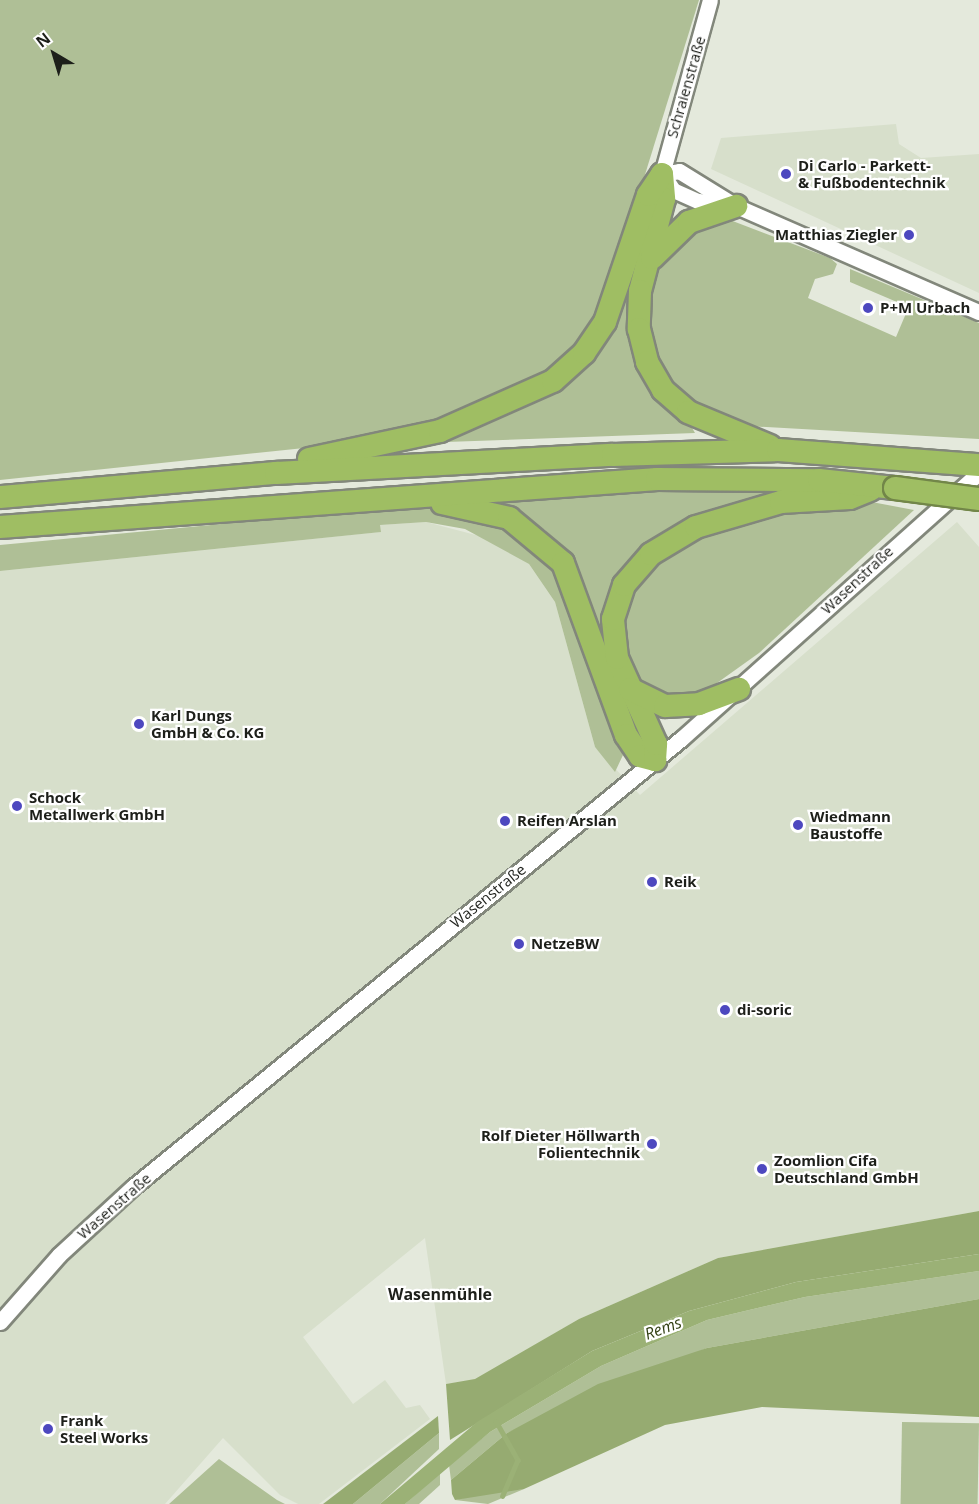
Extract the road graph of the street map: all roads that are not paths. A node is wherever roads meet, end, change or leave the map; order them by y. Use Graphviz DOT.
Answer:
graph roads {
  1 [pos="711,0"];
  2 [pos="662,174"];
  3 [pos="736,206"];
  4 [pos="647,264"];
  5 [pos="977,312"];
  6 [pos="778,450"];
  7 [pos="979,465"];
  8 [pos="276,473"];
  9 [pos="979,473"];
  10 [pos="887,487"];
  11 [pos="397,494"];
  12 [pos="0,497"];
  13 [pos="979,499"];
  14 [pos="0,527"];
  15 [pos="630,689"];
  16 [pos="739,689"];
  17 [pos="655,760"];
  18 [pos="0,1322"];
  1 -- 2 [label="street, Schraienstraße"];
  2 -- 3 [label="street"];
  2 -- 4 [label="highway"];
  2 -- 8 [label="highway"];
  3 -- 4 [label="highway"];
  3 -- 5 [label="street"];
  4 -- 6 [label="highway"];
  6 -- 7 [label="highway"];
  6 -- 8 [label="highway"];
  8 -- 12 [label="highway"];
  9 -- 16 [label="street, Wasenstraße"];
  10 -- 11 [label="highway"];
  10 -- 13 [label="highway, bridge"];
  10 -- 15 [label="highway"];
  11 -- 14 [label="highway"];
  11 -- 17 [label="highway"];
  15 -- 16 [label="highway"];
  15 -- 17 [label="highway"];
  16 -- 17 [label="street, Wasenstraße"];
  17 -- 18 [label="street, Wasenstraße"];
}
